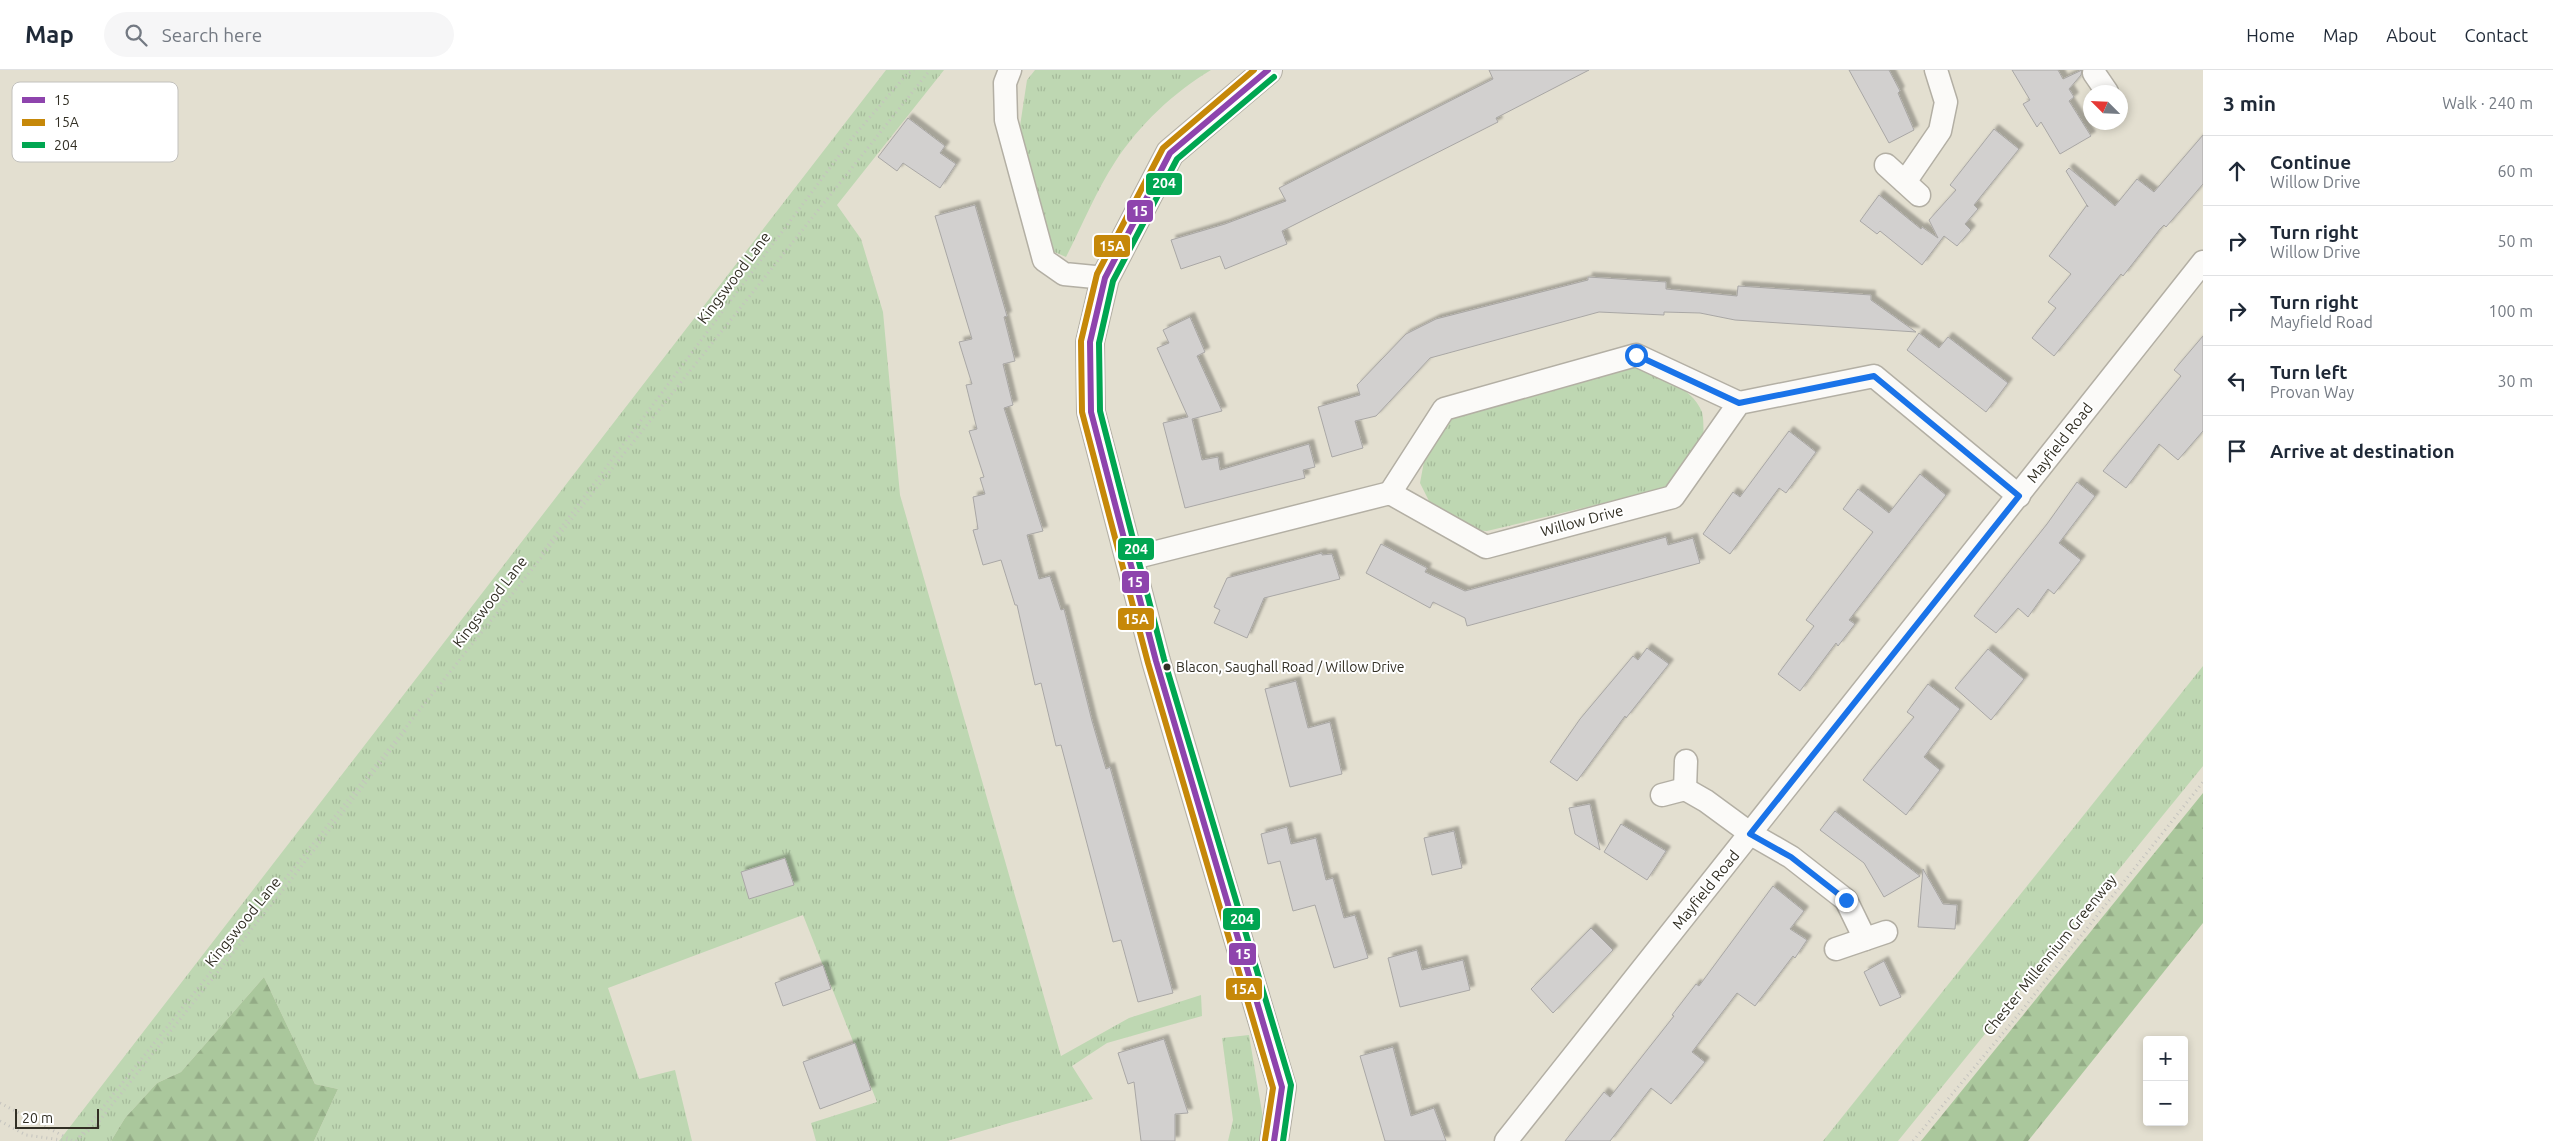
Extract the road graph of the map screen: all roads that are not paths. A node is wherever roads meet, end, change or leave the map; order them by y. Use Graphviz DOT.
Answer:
graph roads {
  1 [pos="1010,70"];
  2 [pos="1268,70"];
  3 [pos="1936,70"];
  4 [pos="2095,71"];
  5 [pos="2102,85"];
  6 [pos="1886,165"];
  7 [pos="2203,262"];
  8 [pos="1105,278"];
  9 [pos="1739,403"];
  10 [pos="1390,493"];
  11 [pos="2019,496"];
  12 [pos="1129,559"];
  13 [pos="1686,761"];
  14 [pos="1685,789"];
  15 [pos="1662,795"];
  16 [pos="1750,834"];
  17 [pos="1886,932"];
  18 [pos="1865,939"];
  19 [pos="1836,949"];
  20 [pos="1274,1141"];
  21 [pos="1506,1141"];
  1 -- 8 [label="street"];
  2 -- 8 [label="street"];
  3 -- 6 [label="street"];
  4 -- 5 [label="street"];
  7 -- 11 [label="street, Mayfield Road"];
  8 -- 12 [label="street"];
  9 -- 10 [label="street"];
  9 -- 10 [label="street, Willow Drive"];
  9 -- 11 [label="street"];
  10 -- 12 [label="street"];
  11 -- 16 [label="street, Mayfield Road"];
  12 -- 20 [label="street"];
  13 -- 14 [label="street"];
  14 -- 15 [label="street"];
  14 -- 16 [label="street"];
  16 -- 18 [label="street"];
  16 -- 21 [label="street, Mayfield Road"];
  17 -- 18 [label="street"];
  18 -- 19 [label="street"];
}
